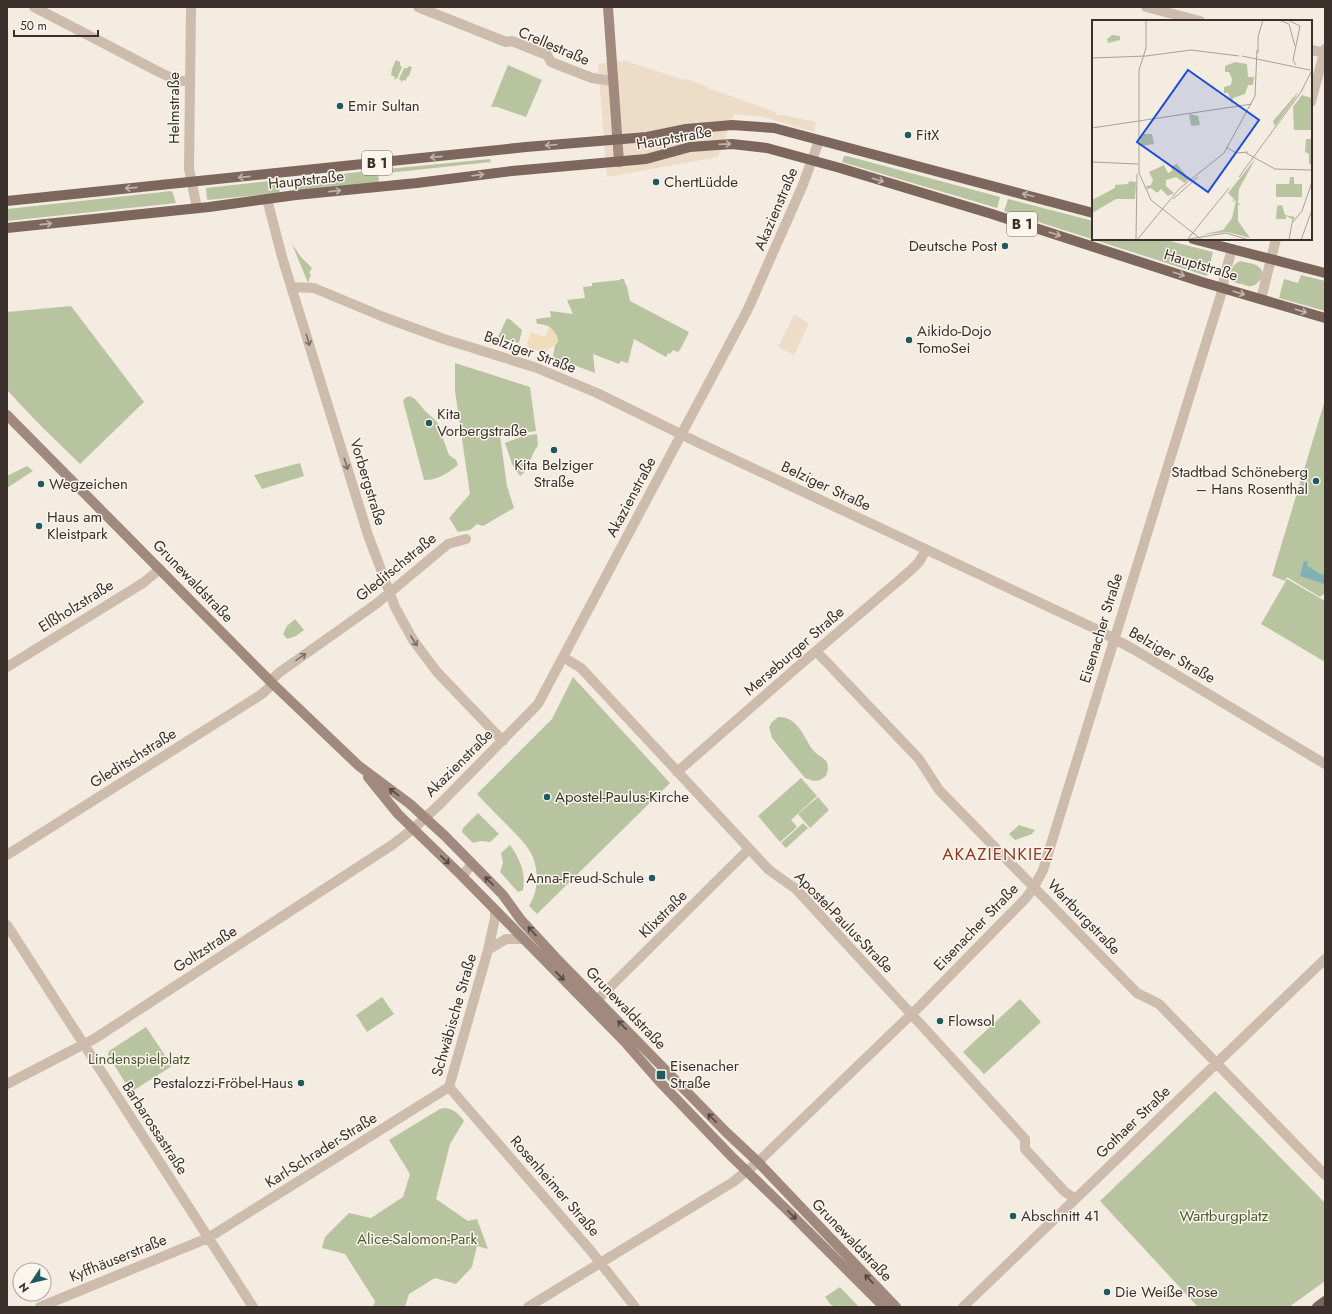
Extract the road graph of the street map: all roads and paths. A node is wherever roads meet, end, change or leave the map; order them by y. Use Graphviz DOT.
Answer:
graph roads {
  1 [pos="34,7"];
  2 [pos="191,7"];
  3 [pos="418,7"];
  4 [pos="608,7"];
  5 [pos="1146,7"];
  6 [pos="1196,20"];
  7 [pos="1312,50"];
  8 [pos="1325,52"];
  9 [pos="189,81"];
  10 [pos="613,81"];
  11 [pos="1312,98"];
  12 [pos="617,139"];
  13 [pos="819,141"];
  14 [pos="812,160"];
  15 [pos="618,162"];
  16 [pos="191,182"];
  17 [pos="267,199"];
  18 [pos="7,202"];
  19 [pos="197,208"];
  20 [pos="1092,212"];
  21 [pos="7,228"];
  22 [pos="1196,240"];
  23 [pos="1276,240"];
  24 [pos="1232,249"];
  25 [pos="1271,260"];
  26 [pos="1325,273"];
  27 [pos="292,287"];
  28 [pos="1223,288"];
  29 [pos="1261,299"];
  30 [pos="1325,318"];
  31 [pos="7,415"];
  32 [pos="681,434"];
  33 [pos="466,539"];
  34 [pos="926,550"];
  35 [pos="160,569"];
  36 [pos="389,593"];
  37 [pos="1114,639"];
  38 [pos="816,651"];
  39 [pos="563,657"];
  40 [pos="7,667"];
  41 [pos="272,683"];
  42 [pos="503,740"];
  43 [pos="1325,764"];
  44 [pos="359,766"];
  45 [pos="677,772"];
  46 [pos="425,818"];
  47 [pos="413,829"];
  48 [pos="749,849"];
  49 [pos="7,855"];
  50 [pos="472,864"];
  51 [pos="462,876"];
  52 [pos="1034,887"];
  53 [pos="495,910"];
  54 [pos="7,925"];
  55 [pos="524,939"];
  56 [pos="488,950"];
  57 [pos="1325,959"];
  58 [pos="597,1000"];
  59 [pos="911,1014"];
  60 [pos="84,1045"];
  61 [pos="1216,1063"];
  62 [pos="7,1084"];
  63 [pos="449,1088"];
  64 [pos="758,1162"];
  65 [pos="747,1171"];
  66 [pos="1325,1175"];
  67 [pos="1075,1199"];
  68 [pos="208,1238"];
  69 [pos="601,1262"];
  70 [pos="1325,1301"];
  71 [pos="40,1307"];
  72 [pos="253,1307"];
  73 [pos="528,1307"];
  74 [pos="635,1307"];
  75 [pos="884,1307"];
  76 [pos="896,1307"];
  77 [pos="963,1307"];
  78 [pos="1317,1307"];
  1 -- 9 [label="street"];
  2 -- 9 [label="street, Helmstraße"];
  3 -- 10 [label="street, Crellestraße"];
  4 -- 10 [label="main road"];
  5 -- 6 [label="street"];
  7 -- 8 [label="street"];
  8 -- 11 [label="street"];
  9 -- 16 [label="street, Helmstraße"];
  10 -- 12 [label="main road"];
  12 -- 13 [label="main road, Hauptstraße / B 1"];
  12 -- 15 [label="main road"];
  12 -- 16 [label="main road, Hauptstraße / B 1, one-way"];
  13 -- 14 [label="street, Akazienstraße"];
  20 -- 13 [label="main road, Hauptstraße / B 1, one-way"];
  15 -- 14 [label="main road, Hauptstraße / B 1, one-way"];
  14 -- 28 [label="main road, Hauptstraße / B 1, one-way"];
  14 -- 32 [label="street, Akazienstraße"];
  17 -- 15 [label="main road, Hauptstraße / B 1, one-way"];
  16 -- 18 [label="main road, Hauptstraße / B 1, one-way"];
  16 -- 19 [label="street, Helmstraße"];
  17 -- 19 [label="main road, Hauptstraße / B 1"];
  17 -- 27 [label="street, Vorbergstraße"];
  21 -- 19 [label="main road, Hauptstraße / B 1, one-way"];
  22 -- 24 [label="main road, Hauptstraße"];
  23 -- 25 [label="street"];
  24 -- 25 [label="main road, Hauptstraße"];
  24 -- 28 [label="street, Eisenacher Straße"];
  25 -- 26 [label="main road, Hauptstraße"];
  25 -- 29 [label="street"];
  27 -- 32 [label="street, Belziger Straße"];
  27 -- 36 [label="street, Vorbergstraße, one-way"];
  28 -- 29 [label="main road, Hauptstraße / B 1, one-way"];
  28 -- 37 [label="street, Eisenacher Straße"];
  29 -- 30 [label="main road, Hauptstraße / B 1, one-way"];
  31 -- 35 [label="main road, Grunewaldstraße"];
  32 -- 34 [label="street, Belziger Straße"];
  32 -- 39 [label="street, Akazienstraße"];
  33 -- 36 [label="street, Gleditschstraße"];
  34 -- 37 [label="street, Belziger Straße"];
  34 -- 38 [label="street, Merseburger Straße"];
  35 -- 40 [label="street, Elßholzstraße"];
  35 -- 41 [label="main road, Grunewaldstraße"];
  41 -- 36 [label="street, Gleditschstraße, one-way"];
  36 -- 42 [label="street, Vorbergstraße, one-way"];
  37 -- 43 [label="street, Belziger Straße"];
  37 -- 52 [label="street, Eisenacher Straße"];
  38 -- 45 [label="street, Merseburger Straße"];
  38 -- 52 [label="street, Wartburgstraße"];
  39 -- 42 [label="street, Akazienstraße"];
  39 -- 45 [label="street, Apostel-Paulus-Straße"];
  41 -- 44 [label="main road, Grunewaldstraße"];
  41 -- 49 [label="street, Gleditschstraße"];
  42 -- 46 [label="street, Akazienstraße"];
  46 -- 44 [label="main road, Grunewaldstraße, one-way"];
  44 -- 47 [label="main road, Grunewaldstraße"];
  45 -- 48 [label="street, Apostel-Paulus-Straße"];
  46 -- 47 [label="street, Akazienstraße"];
  46 -- 50 [label="main road, Grunewaldstraße"];
  47 -- 51 [label="main road, Grunewaldstraße, one-way"];
  47 -- 60 [label="street, Goltzstraße"];
  48 -- 58 [label="street, Klixstraße"];
  48 -- 59 [label="street, Apostel-Paulus-Straße"];
  50 -- 51 [label="street"];
  58 -- 50 [label="main road, Grunewaldstraße, one-way"];
  51 -- 53 [label="main road, Grunewaldstraße"];
  52 -- 59 [label="street, Eisenacher Straße"];
  52 -- 61 [label="street, Wartburgstraße"];
  53 -- 55 [label="main road, Grunewaldstraße"];
  53 -- 56 [label="street, Schwäbische Straße"];
  54 -- 60 [label="street, Barbarossastraße"];
  55 -- 56 [label="street, Schwäbische Straße"];
  55 -- 65 [label="main road, Grunewaldstraße, one-way"];
  56 -- 63 [label="street, Schwäbische Straße"];
  57 -- 61 [label="street, Gothaer Straße"];
  64 -- 58 [label="main road, Grunewaldstraße, one-way"];
  59 -- 64 [label="street, Eisenacher Straße"];
  59 -- 67 [label="street, Apostel-Paulus-Straße"];
  60 -- 62 [label="street, Goltzstraße"];
  60 -- 68 [label="street, Barbarossastraße"];
  61 -- 66 [label="street, Wartburgstraße"];
  61 -- 67 [label="street, Gothaer Straße"];
  63 -- 68 [label="street, Karl-Schrader-Straße"];
  63 -- 69 [label="street, Rosenheimer Straße"];
  64 -- 65 [label="street, Eisenacher Straße"];
  76 -- 64 [label="main road, Grunewaldstraße, one-way"];
  65 -- 69 [label="street, Eisenacher Straße"];
  65 -- 75 [label="main road, Grunewaldstraße, one-way"];
  67 -- 77 [label="street, Gothaer Straße"];
  68 -- 71 [label="street, Kyffhäuserstraße"];
  68 -- 72 [label="street, Barbarossastraße"];
  69 -- 73 [label="street, Eisenacher Straße"];
  69 -- 74 [label="street, Rosenheimer Straße"];
  70 -- 78 [label="main road"];
}
